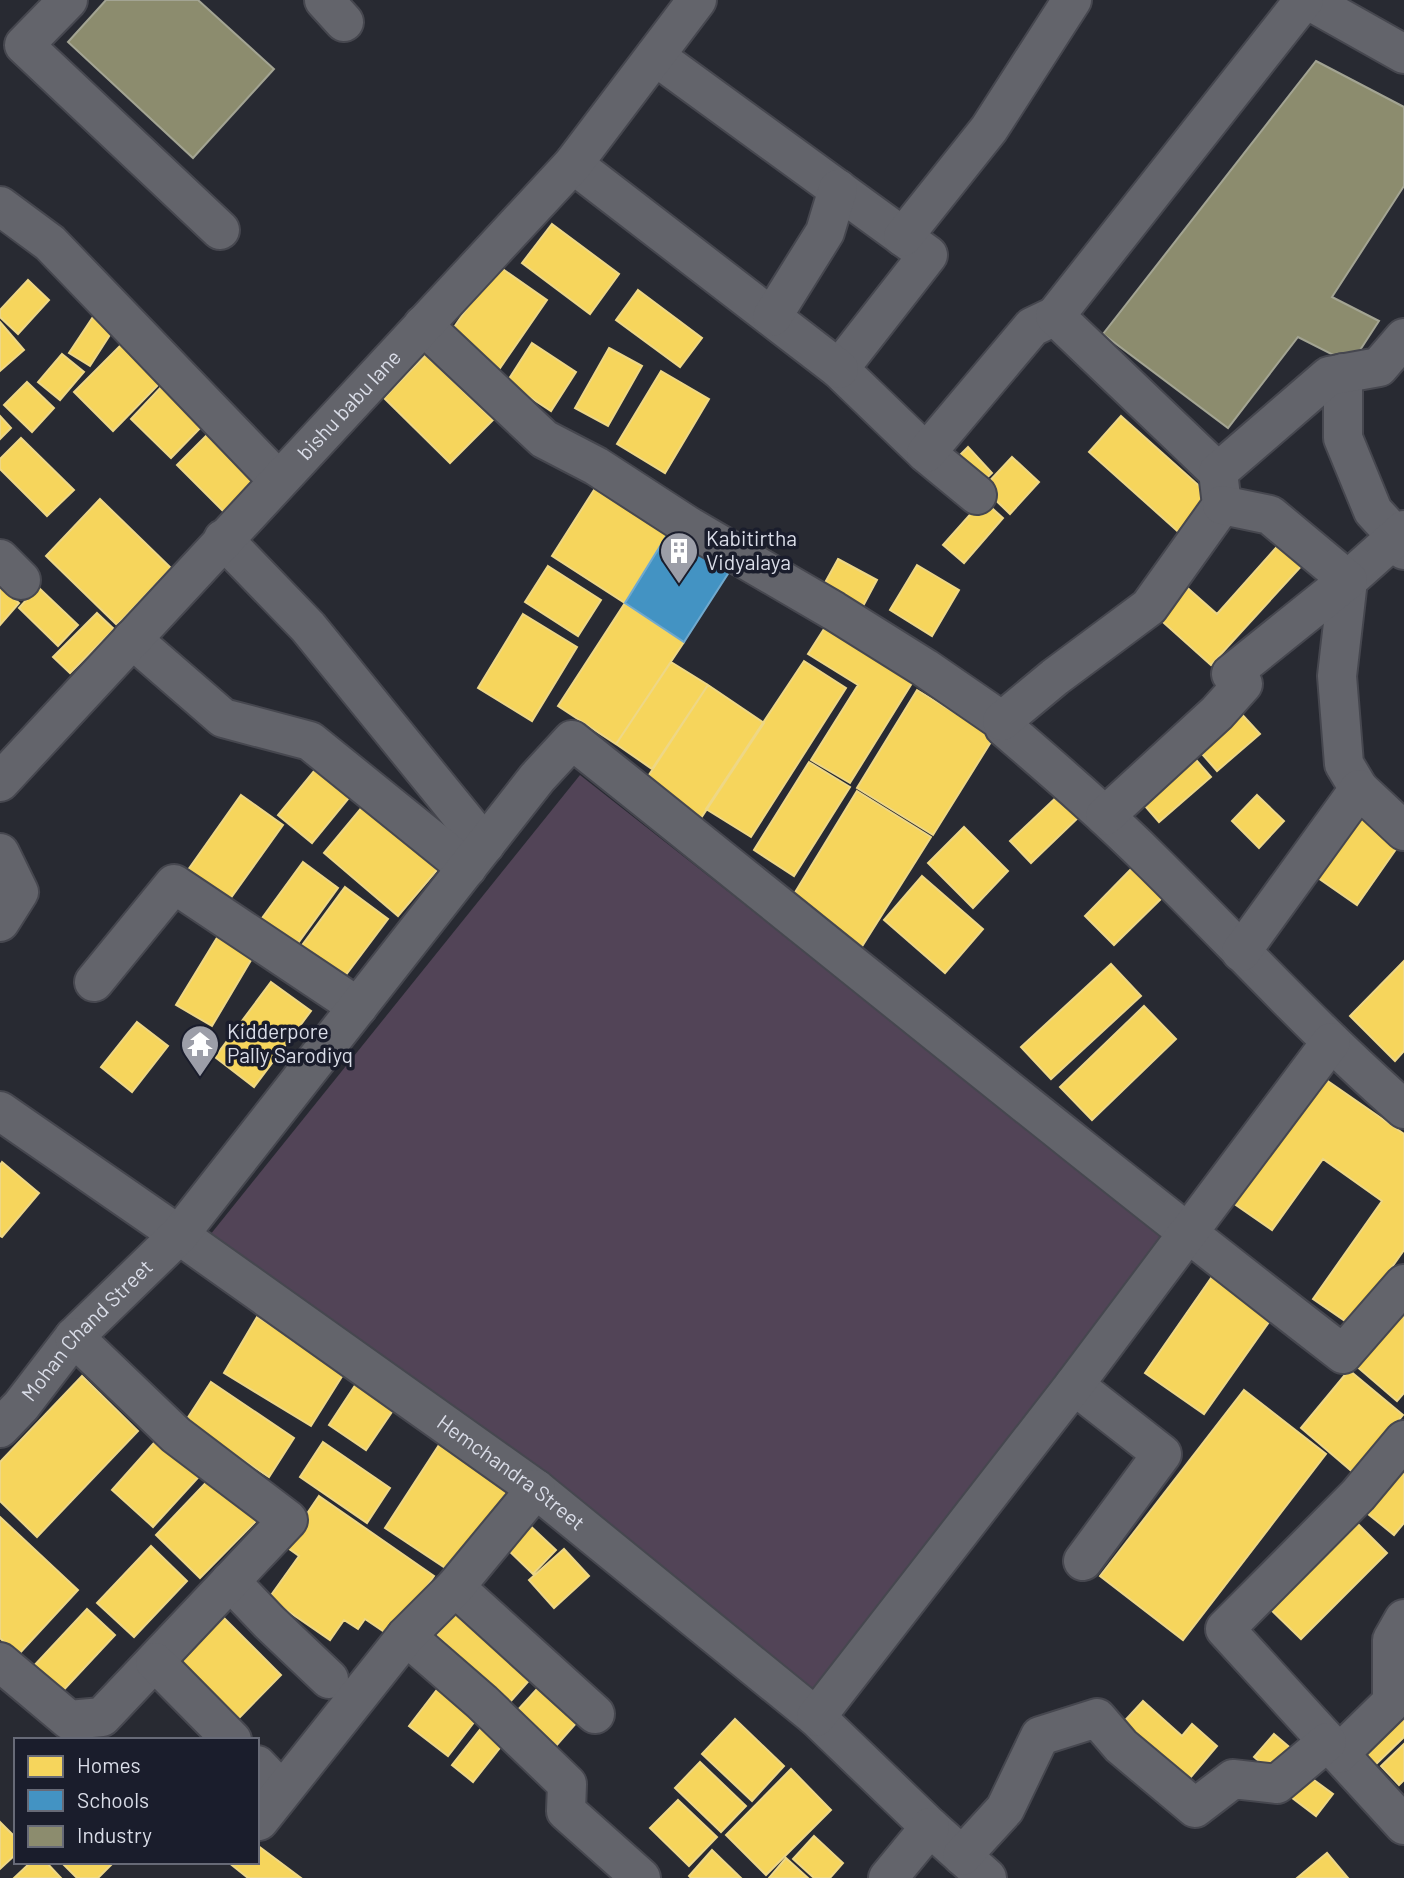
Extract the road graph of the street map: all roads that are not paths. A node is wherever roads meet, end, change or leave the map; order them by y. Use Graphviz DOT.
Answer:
graph roads {
  1 [pos="68,0"];
  2 [pos="1072,0"];
  3 [pos="1306,0"];
  4 [pos="683,6"];
  5 [pos="1404,54"];
  6 [pos="655,56"];
  7 [pos="573,164"];
  8 [pos="838,189"];
  9 [pos="0,206"];
  10 [pos="220,230"];
  11 [pos="903,237"];
  12 [pos="1055,316"];
  13 [pos="772,317"];
  14 [pos="424,325"];
  15 [pos="1404,338"];
  16 [pos="839,369"];
  17 [pos="1343,373"];
  18 [pos="926,453"];
  19 [pos="278,480"];
  20 [pos="1220,488"];
  21 [pos="977,495"];
  22 [pos="223,539"];
  23 [pos="1401,539"];
  24 [pos="1348,580"];
  25 [pos="132,639"];
  26 [pos="1002,722"];
  27 [pos="0,782"];
  28 [pos="1359,789"];
  29 [pos="1105,816"];
  30 [pos="1404,831"];
  31 [pos="0,853"];
  32 [pos="476,857"];
  33 [pos="0,922"];
  34 [pos="1241,952"];
  35 [pos="94,982"];
  36 [pos="358,1007"];
  37 [pos="1331,1042"];
  38 [pos="1404,1109"];
  39 [pos="8,1130"];
  40 [pos="1187,1234"];
  41 [pos="179,1235"];
  42 [pos="1404,1284"];
  43 [pos="74,1337"];
  44 [pos="1074,1385"];
  45 [pos="0,1429"];
  46 [pos="1404,1440"];
  47 [pos="536,1489"];
  48 [pos="1083,1561"];
  49 [pos="230,1581"];
  50 [pos="455,1587"];
  51 [pos="1404,1619"];
  52 [pos="407,1636"];
  53 [pos="155,1662"];
  54 [pos="329,1679"];
  55 [pos="6,1680"];
  56 [pos="595,1714"];
  57 [pos="816,1717"];
  58 [pos="230,1738"];
  59 [pos="1333,1748"];
  60 [pos="269,1778"];
  61 [pos="259,1817"];
  62 [pos="1404,1825"];
  63 [pos="930,1827"];
  64 [pos="975,1867"];
  65 [pos="640,1878"];
  66 [pos="888,1878"];
  1 -- 10 [label="street"];
  2 -- 11 [label="street"];
  3 -- 5 [label="street"];
  3 -- 12 [label="street"];
  4 -- 6 [label="street, bishu babu lane"];
  6 -- 7 [label="street, bishu babu lane"];
  6 -- 8 [label="street"];
  7 -- 13 [label="street"];
  7 -- 14 [label="street, bishu babu lane"];
  8 -- 11 [label="street"];
  8 -- 13 [label="street"];
  9 -- 19 [label="street"];
  11 -- 16 [label="street"];
  12 -- 18 [label="street"];
  12 -- 20 [label="street"];
  13 -- 16 [label="street"];
  14 -- 19 [label="street, bishu babu lane"];
  14 -- 26 [label="street"];
  15 -- 17 [label="street"];
  16 -- 18 [label="street"];
  17 -- 20 [label="street"];
  17 -- 23 [label="street"];
  18 -- 21 [label="street"];
  19 -- 22 [label="street, bishu babu lane"];
  20 -- 24 [label="street"];
  20 -- 26 [label="street"];
  22 -- 25 [label="street, bishu babu lane"];
  22 -- 32 [label="street"];
  23 -- 24 [label="street"];
  24 -- 28 [label="street"];
  24 -- 29 [label="street"];
  25 -- 27 [label="street, bishu babu lane"];
  25 -- 32 [label="street"];
  26 -- 29 [label="street"];
  28 -- 30 [label="street"];
  28 -- 34 [label="street"];
  29 -- 34 [label="street"];
  31 -- 33 [label="street"];
  32 -- 36 [label="street, Mohan Chand Street"];
  32 -- 40 [label="street, Mohan Chand Street"];
  34 -- 37 [label="street"];
  35 -- 36 [label="street"];
  36 -- 41 [label="street, Mohan Chand Street"];
  37 -- 38 [label="street"];
  37 -- 40 [label="street"];
  39 -- 41 [label="street, Hemchandra Street"];
  40 -- 42 [label="street"];
  40 -- 44 [label="street"];
  41 -- 43 [label="street, Mohan Chand Street"];
  41 -- 47 [label="street, Hemchandra Street"];
  43 -- 45 [label="street, Mohan Chand Street"];
  43 -- 49 [label="street"];
  44 -- 48 [label="street"];
  44 -- 57 [label="street"];
  46 -- 59 [label="street"];
  47 -- 50 [label="street"];
  47 -- 57 [label="street, Hemchandra Street"];
  49 -- 53 [label="street"];
  49 -- 54 [label="street"];
  50 -- 52 [label="street"];
  50 -- 56 [label="street"];
  51 -- 59 [label="street"];
  52 -- 60 [label="street"];
  52 -- 65 [label="street"];
  53 -- 55 [label="street"];
  53 -- 58 [label="street"];
  57 -- 63 [label="street, Hemchandra Street"];
  59 -- 62 [label="street"];
  59 -- 64 [label="street"];
  60 -- 61 [label="street"];
  63 -- 64 [label="street, Hemchandra Street"];
  63 -- 66 [label="street"];
}
